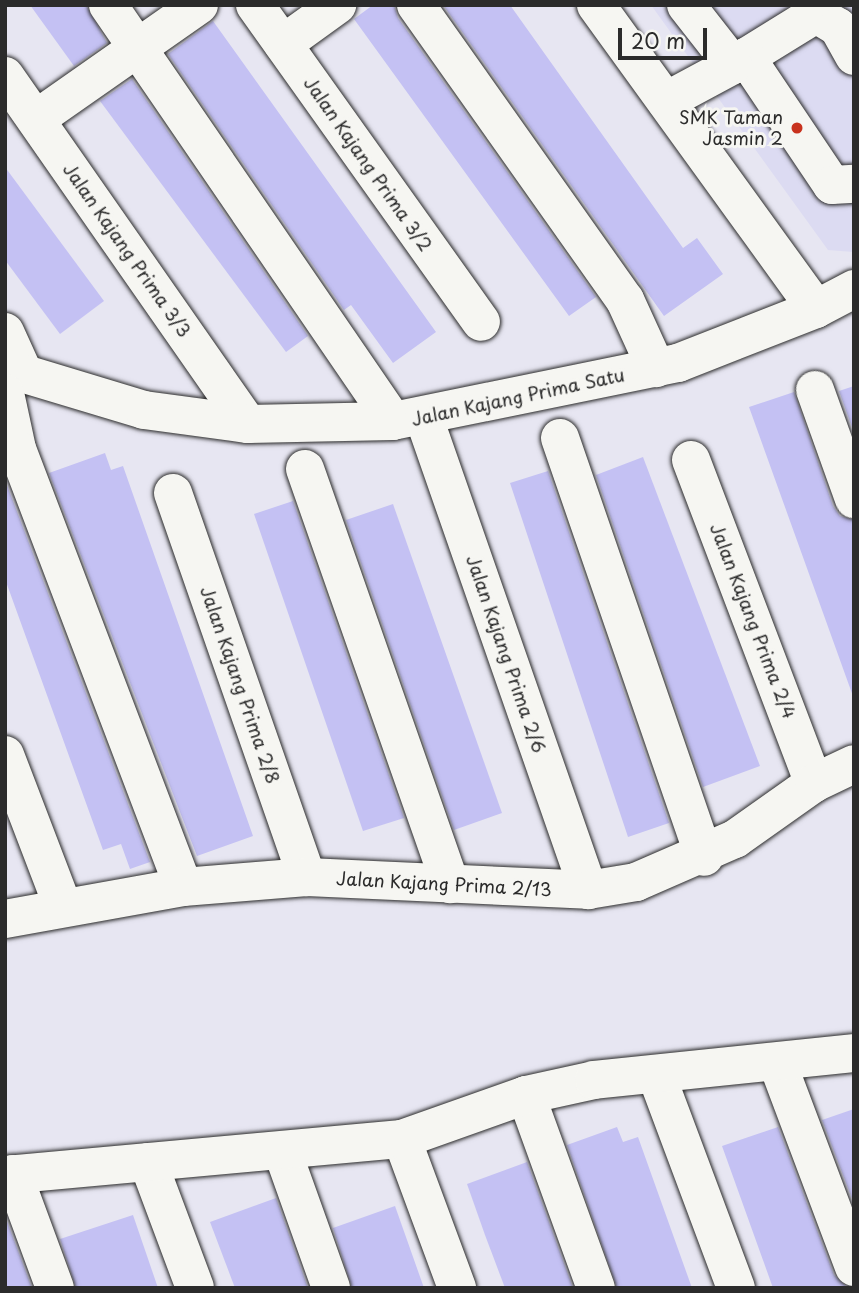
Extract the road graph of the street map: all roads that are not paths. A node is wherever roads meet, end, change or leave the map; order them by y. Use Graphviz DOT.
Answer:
graph roads {
  1 [pos="108,5"];
  2 [pos="199,5"];
  3 [pos="255,5"];
  4 [pos="337,5"];
  5 [pos="416,5"];
  6 [pos="596,5"];
  7 [pos="686,5"];
  8 [pos="283,44"];
  9 [pos="139,49"];
  10 [pos="854,56"];
  11 [pos="739,61"];
  12 [pos="5,76"];
  13 [pos="666,101"];
  14 [pos="36,119"];
  15 [pos="854,184"];
  16 [pos="854,289"];
  17 [pos="816,309"];
  18 [pos="481,322"];
  19 [pos="5,332"];
  20 [pos="656,368"];
  21 [pos="11,378"];
  22 [pos="815,390"];
  23 [pos="409,420"];
  24 [pos="248,424"];
  25 [pos="560,438"];
  26 [pos="691,460"];
  27 [pos="305,469"];
  28 [pos="173,493"];
  29 [pos="854,499"];
  30 [pos="5,755"];
  31 [pos="854,764"];
  32 [pos="814,783"];
  33 [pos="704,857"];
  34 [pos="307,877"];
  35 [pos="450,884"];
  36 [pos="183,887"];
  37 [pos="588,890"];
  38 [pos="64,907"];
  39 [pos="5,919"];
  40 [pos="854,1053"];
  41 [pos="777,1062"];
  42 [pos="656,1074"];
  43 [pos="526,1095"];
  44 [pos="402,1139"];
  45 [pos="283,1153"];
  46 [pos="148,1162"];
  47 [pos="9,1175"];
  48 [pos="854,1267"];
  49 [pos="55,1288"];
  50 [pos="195,1288"];
  51 [pos="331,1288"];
  52 [pos="457,1288"];
  53 [pos="596,1288"];
  54 [pos="736,1288"];
  1 -- 9 [label="street, Jalan Kajang Prima 2/6"];
  2 -- 9 [label="street"];
  3 -- 8 [label="street, Jalan Kajang Prima 3/2"];
  4 -- 8 [label="street"];
  5 -- 20 [label="street"];
  6 -- 13 [label="street"];
  7 -- 11 [label="street"];
  8 -- 18 [label="street, Jalan Kajang Prima 3/2"];
  9 -- 14 [label="street"];
  9 -- 23 [label="street, Jalan Kajang Prima 2/6"];
  10 -- 11 [label="street"];
  11 -- 13 [label="street"];
  11 -- 15 [label="street"];
  12 -- 14 [label="street, Jalan Kajang Prima 3/3"];
  13 -- 17 [label="street"];
  14 -- 24 [label="street, Jalan Kajang Prima 3/3"];
  16 -- 17 [label="street, Jalan Kajang Prima Satu"];
  17 -- 20 [label="street, Jalan Kajang Prima Satu"];
  19 -- 21 [label="street"];
  20 -- 23 [label="street, Jalan Kajang Prima Satu"];
  21 -- 24 [label="street, Jalan Kajang Prima Satu"];
  21 -- 36 [label="street"];
  22 -- 29 [label="street"];
  23 -- 24 [label="street, Jalan Kajang Prima Satu"];
  23 -- 37 [label="street, Jalan Kajang Prima 2/6"];
  25 -- 33 [label="street"];
  26 -- 32 [label="street, Jalan Kajang Prima 2/4"];
  27 -- 35 [label="street"];
  28 -- 34 [label="street, Jalan Kajang Prima 2/8"];
  30 -- 38 [label="street"];
  31 -- 32 [label="street, Jalan Kajang Prima 2/13"];
  32 -- 33 [label="street, Jalan Kajang Prima 2/13"];
  33 -- 37 [label="street, Jalan Kajang Prima 2/13"];
  34 -- 35 [label="street, Jalan Kajang Prima 2/13"];
  34 -- 36 [label="street, Jalan Kajang Prima 2/13"];
  35 -- 37 [label="street, Jalan Kajang Prima 2/13"];
  36 -- 38 [label="street, Jalan Kajang Prima 2/13"];
  38 -- 39 [label="street, Jalan Kajang Prima 2/13"];
  40 -- 41 [label="street"];
  41 -- 42 [label="street"];
  41 -- 48 [label="street"];
  42 -- 43 [label="street"];
  42 -- 54 [label="street"];
  43 -- 44 [label="street"];
  43 -- 53 [label="street"];
  44 -- 45 [label="street"];
  44 -- 52 [label="street"];
  45 -- 46 [label="street"];
  45 -- 51 [label="street"];
  46 -- 47 [label="street"];
  46 -- 50 [label="street"];
  47 -- 49 [label="street"];
}
